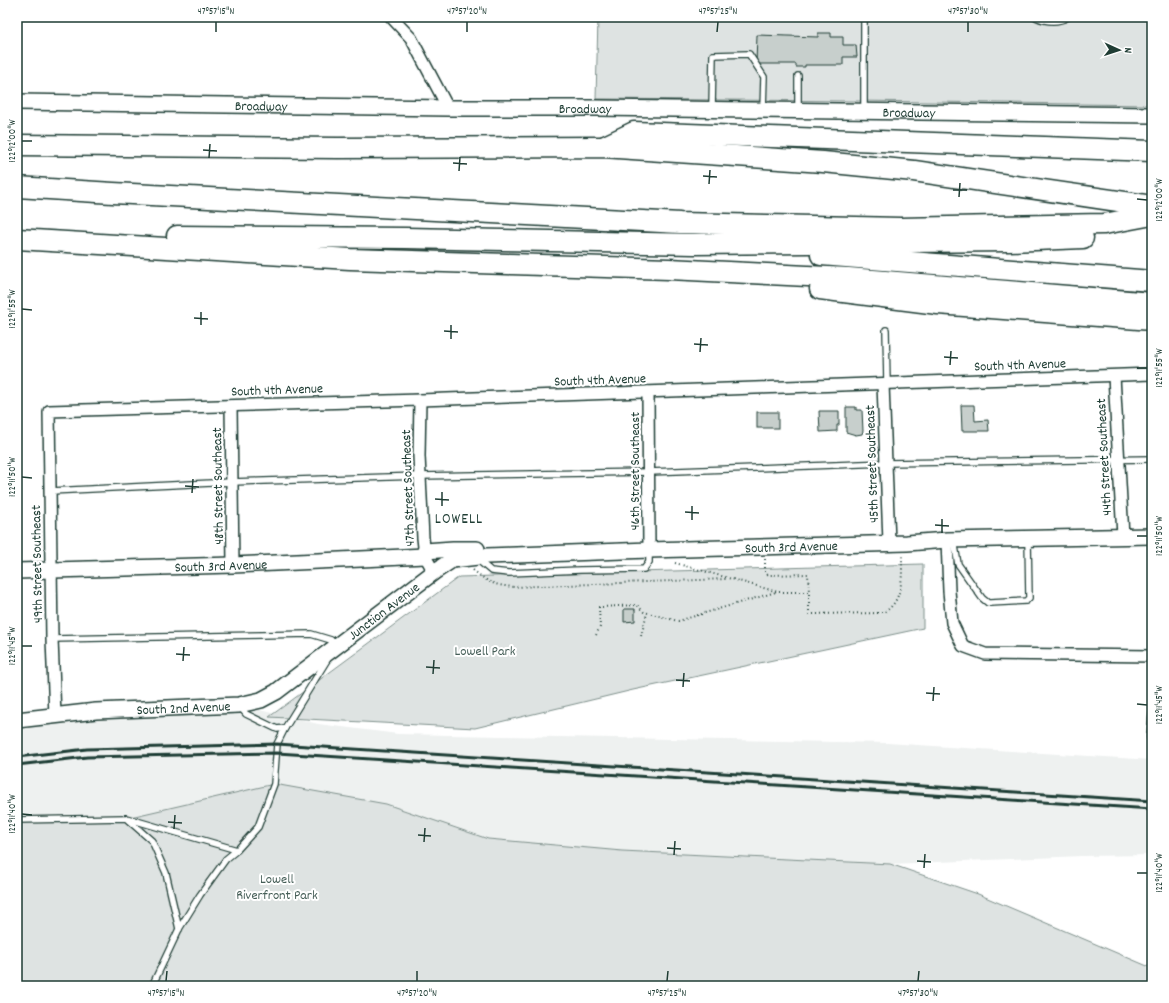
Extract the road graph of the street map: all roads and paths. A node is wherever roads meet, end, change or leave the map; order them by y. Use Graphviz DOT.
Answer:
graph roads {
  1 [pos="391,17"];
  2 [pos="864,17"];
  3 [pos="1036,17"];
  4 [pos="1068,17"];
  5 [pos="798,76"];
  6 [pos="17,102"];
  7 [pos="448,108"];
  8 [pos="712,109"];
  9 [pos="763,110"];
  10 [pos="798,110"];
  11 [pos="864,111"];
  12 [pos="1152,115"];
  13 [pos="17,146"];
  14 [pos="603,147"];
  15 [pos="1152,151"];
  16 [pos="17,187"];
  17 [pos="1152,206"];
  18 [pos="1152,215"];
  19 [pos="1152,227"];
  20 [pos="17,236"];
  21 [pos="17,239"];
  22 [pos="694,244"];
  23 [pos="669,269"];
  24 [pos="1152,281"];
  25 [pos="1152,303"];
  26 [pos="1152,320"];
  27 [pos="886,330"];
  28 [pos="1152,374"];
  29 [pos="1114,376"];
  30 [pos="885,384"];
  31 [pos="648,392"];
  32 [pos="420,400"];
  33 [pos="231,406"];
  34 [pos="50,411"];
  35 [pos="1152,458"];
  36 [pos="1119,459"];
  37 [pos="886,463"];
  38 [pos="649,472"];
  39 [pos="420,476"];
  40 [pos="232,482"];
  41 [pos="50,491"];
  42 [pos="1123,536"];
  43 [pos="1152,536"];
  44 [pos="1028,538"];
  45 [pos="951,540"];
  46 [pos="896,542"];
  47 [pos="765,546"];
  48 [pos="672,549"];
  49 [pos="649,550"];
  50 [pos="425,554"];
  51 [pos="540,554"];
  52 [pos="475,557"];
  53 [pos="459,559"];
  54 [pos="233,565"];
  55 [pos="52,570"];
  56 [pos="17,571"];
  57 [pos="434,572"];
  58 [pos="729,578"];
  59 [pos="778,592"];
  60 [pos="809,592"];
  61 [pos="647,613"];
  62 [pos="596,635"];
  63 [pos="641,636"];
  64 [pos="52,639"];
  65 [pos="334,649"];
  66 [pos="1152,656"];
  67 [pos="239,705"];
  68 [pos="1152,715"];
  69 [pos="55,716"];
  70 [pos="17,720"];
  71 [pos="285,728"];
  72 [pos="1150,737"];
  73 [pos="126,818"];
  74 [pos="17,820"];
  75 [pos="237,850"];
  76 [pos="179,929"];
  77 [pos="152,986"];
  1 -- 7 [label="street"];
  2 -- 11 [label="lane"];
  3 -- 4 [label="lane"];
  5 -- 10 [label="lane"];
  6 -- 7 [label="street, Broadway"];
  7 -- 8 [label="street, Broadway"];
  8 -- 9 [label="street, Broadway"];
  8 -- 9 [label="lane"];
  9 -- 10 [label="street, Broadway"];
  10 -- 11 [label="street, Broadway"];
  11 -- 12 [label="street, Broadway"];
  13 -- 14 [label="highway"];
  14 -- 15 [label="highway"];
  14 -- 17 [label="highway"];
  16 -- 18 [label="highway"];
  19 -- 22 [label="highway"];
  20 -- 22 [label="highway"];
  21 -- 23 [label="highway"];
  22 -- 24 [label="highway"];
  23 -- 25 [label="highway"];
  23 -- 26 [label="highway"];
  27 -- 30 [label="lane"];
  28 -- 29 [label="street, South 4th Avenue"];
  29 -- 30 [label="street, South 4th Avenue"];
  29 -- 36 [label="street, 44th Street Southeast"];
  30 -- 31 [label="street, South 4th Avenue"];
  30 -- 37 [label="street, 45th Street Southeast"];
  31 -- 32 [label="street, South 4th Avenue"];
  31 -- 38 [label="street, 46th Street Southeast"];
  32 -- 33 [label="street, South 4th Avenue"];
  32 -- 39 [label="street, 47th Street Southeast"];
  33 -- 34 [label="street, South 4th Avenue"];
  33 -- 40 [label="street, 48th Street Southeast"];
  34 -- 41 [label="street, 49th Street Southeast"];
  35 -- 36 [label="lane"];
  36 -- 37 [label="lane"];
  36 -- 42 [label="street, 44th Street Southeast"];
  37 -- 38 [label="lane"];
  37 -- 46 [label="street, 45th Street Southeast"];
  38 -- 39 [label="lane"];
  38 -- 49 [label="street, 46th Street Southeast"];
  39 -- 40 [label="lane"];
  39 -- 50 [label="street, 47th Street Southeast"];
  40 -- 41 [label="lane"];
  40 -- 54 [label="street, 48th Street Southeast"];
  41 -- 55 [label="street, 49th Street Southeast"];
  42 -- 43 [label="street, South 3rd Avenue"];
  42 -- 44 [label="street, South 3rd Avenue"];
  44 -- 45 [label="street, South 3rd Avenue"];
  44 -- 45 [label="lane"];
  45 -- 46 [label="street, South 3rd Avenue"];
  45 -- 66 [label="street"];
  46 -- 47 [label="street, South 3rd Avenue"];
  46 -- 60 [label="path"];
  47 -- 48 [label="street, South 3rd Avenue"];
  47 -- 60 [label="path"];
  48 -- 49 [label="street, South 3rd Avenue"];
  48 -- 58 [label="path"];
  49 -- 51 [label="street, South 3rd Avenue"];
  49 -- 52 [label="lane"];
  50 -- 51 [label="street, South 3rd Avenue"];
  50 -- 54 [label="street, South 3rd Avenue"];
  50 -- 57 [label="street, 47th Street Southeast"];
  51 -- 52 [label="street, South 3rd Avenue"];
  52 -- 53 [label="street, South 3rd Avenue"];
  53 -- 57 [label="street, South 3rd Avenue"];
  53 -- 58 [label="path"];
  54 -- 55 [label="street, South 3rd Avenue"];
  55 -- 56 [label="street, South 3rd Avenue"];
  55 -- 64 [label="street, 49th Street Southeast"];
  57 -- 65 [label="street, Junction Avenue"];
  58 -- 59 [label="path"];
  59 -- 60 [label="path"];
  59 -- 61 [label="path"];
  61 -- 62 [label="path"];
  61 -- 63 [label="path"];
  64 -- 65 [label="lane"];
  64 -- 69 [label="street, 49th Street Southeast"];
  65 -- 67 [label="street, South 2nd Avenue"];
  65 -- 71 [label="lane"];
  67 -- 69 [label="street, South 2nd Avenue"];
  67 -- 71 [label="lane"];
  68 -- 72 [label="lane"];
  69 -- 70 [label="street, South 2nd Avenue"];
  71 -- 75 [label="lane"];
  73 -- 74 [label="lane"];
  73 -- 75 [label="lane"];
  73 -- 76 [label="lane"];
  75 -- 76 [label="lane"];
  76 -- 77 [label="lane"];
}
